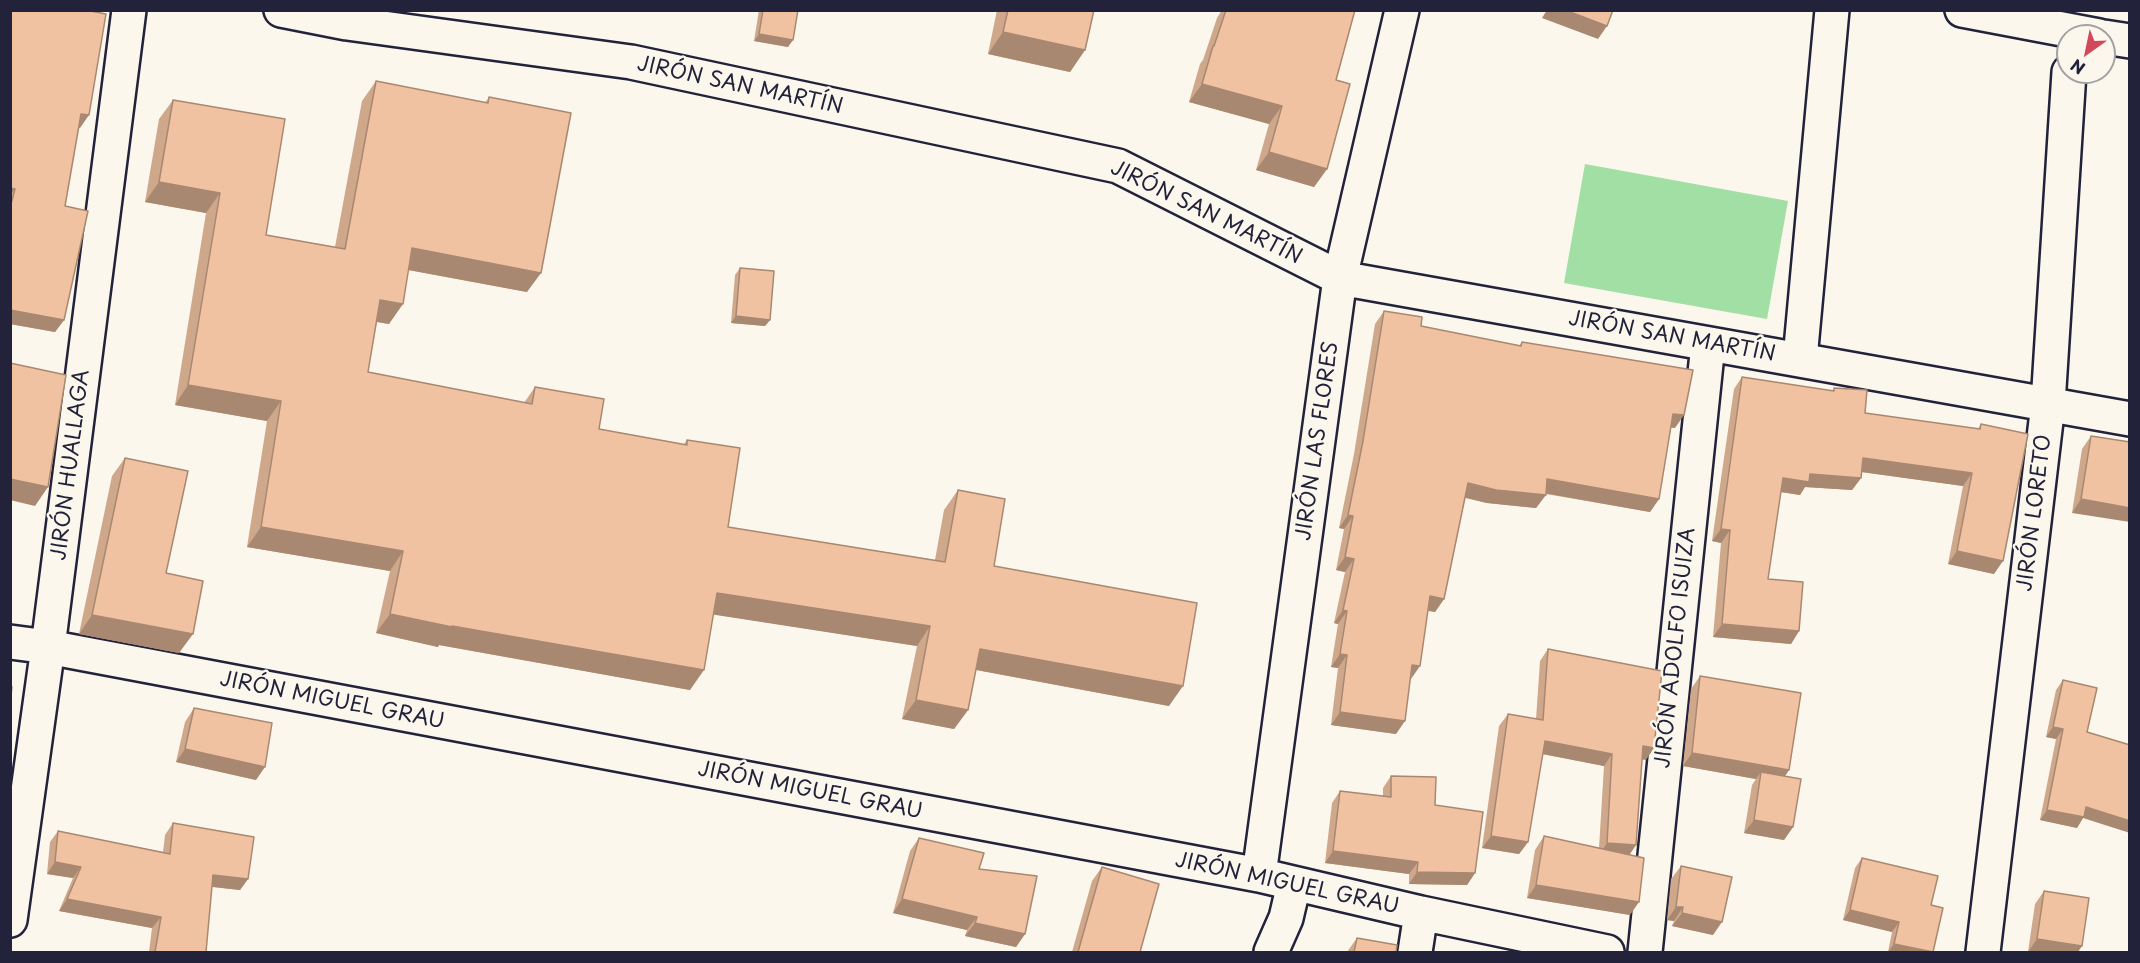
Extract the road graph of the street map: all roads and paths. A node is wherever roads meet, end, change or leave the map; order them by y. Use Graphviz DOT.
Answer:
graph roads {
  1 [pos="129,10"];
  2 [pos="281,10"];
  3 [pos="1402,10"];
  4 [pos="1832,10"];
  5 [pos="1962,10"];
  6 [pos="2056,30"];
  7 [pos="2068,84"];
  8 [pos="1340,278"];
  9 [pos="1708,344"];
  10 [pos="1800,359"];
  11 [pos="2048,404"];
  12 [pos="2130,419"];
  13 [pos="10,642"];
  14 [pos="48,647"];
  15 [pos="1259,875"];
  16 [pos="1294,884"];
  17 [pos="1421,913"];
  18 [pos="10,920"];
  19 [pos="1271,952"];
  20 [pos="1415,952"];
  21 [pos="1607,952"];
  22 [pos="1645,952"];
  23 [pos="1983,952"];
  1 -- 14 [label="street, JIRÓN HUALLAGA"];
  2 -- 8 [label="street, JIRÓN SAN MARTÍN"];
  3 -- 8 [label="street, JIRÓN LAS FLORES"];
  4 -- 10 [label="street"];
  5 -- 6 [label="street"];
  7 -- 11 [label="street, JIRÓN LORETO"];
  8 -- 9 [label="street, JIRÓN SAN MARTÍN"];
  8 -- 15 [label="street, JIRÓN LAS FLORES"];
  9 -- 10 [label="street, JIRÓN SAN MARTÍN"];
  9 -- 22 [label="street, JIRÓN ADOLFO ISUIZA"];
  10 -- 11 [label="street, JIRÓN SAN MARTÍN"];
  11 -- 12 [label="street, JIRÓN SAN MARTÍN"];
  11 -- 23 [label="street, JIRÓN LORETO"];
  13 -- 14 [label="street, JIRÓN MIGUEL GRAU"];
  14 -- 15 [label="street, JIRÓN MIGUEL GRAU"];
  14 -- 18 [label="street, JIRÓN HUALLAGA"];
  15 -- 16 [label="street, JIRÓN MIGUEL GRAU"];
  16 -- 17 [label="street, JIRÓN MIGUEL GRAU"];
  16 -- 19 [label="street"];
  17 -- 20 [label="street"];
  17 -- 21 [label="street, JIRÓN MIGUEL GRAU"];
}
